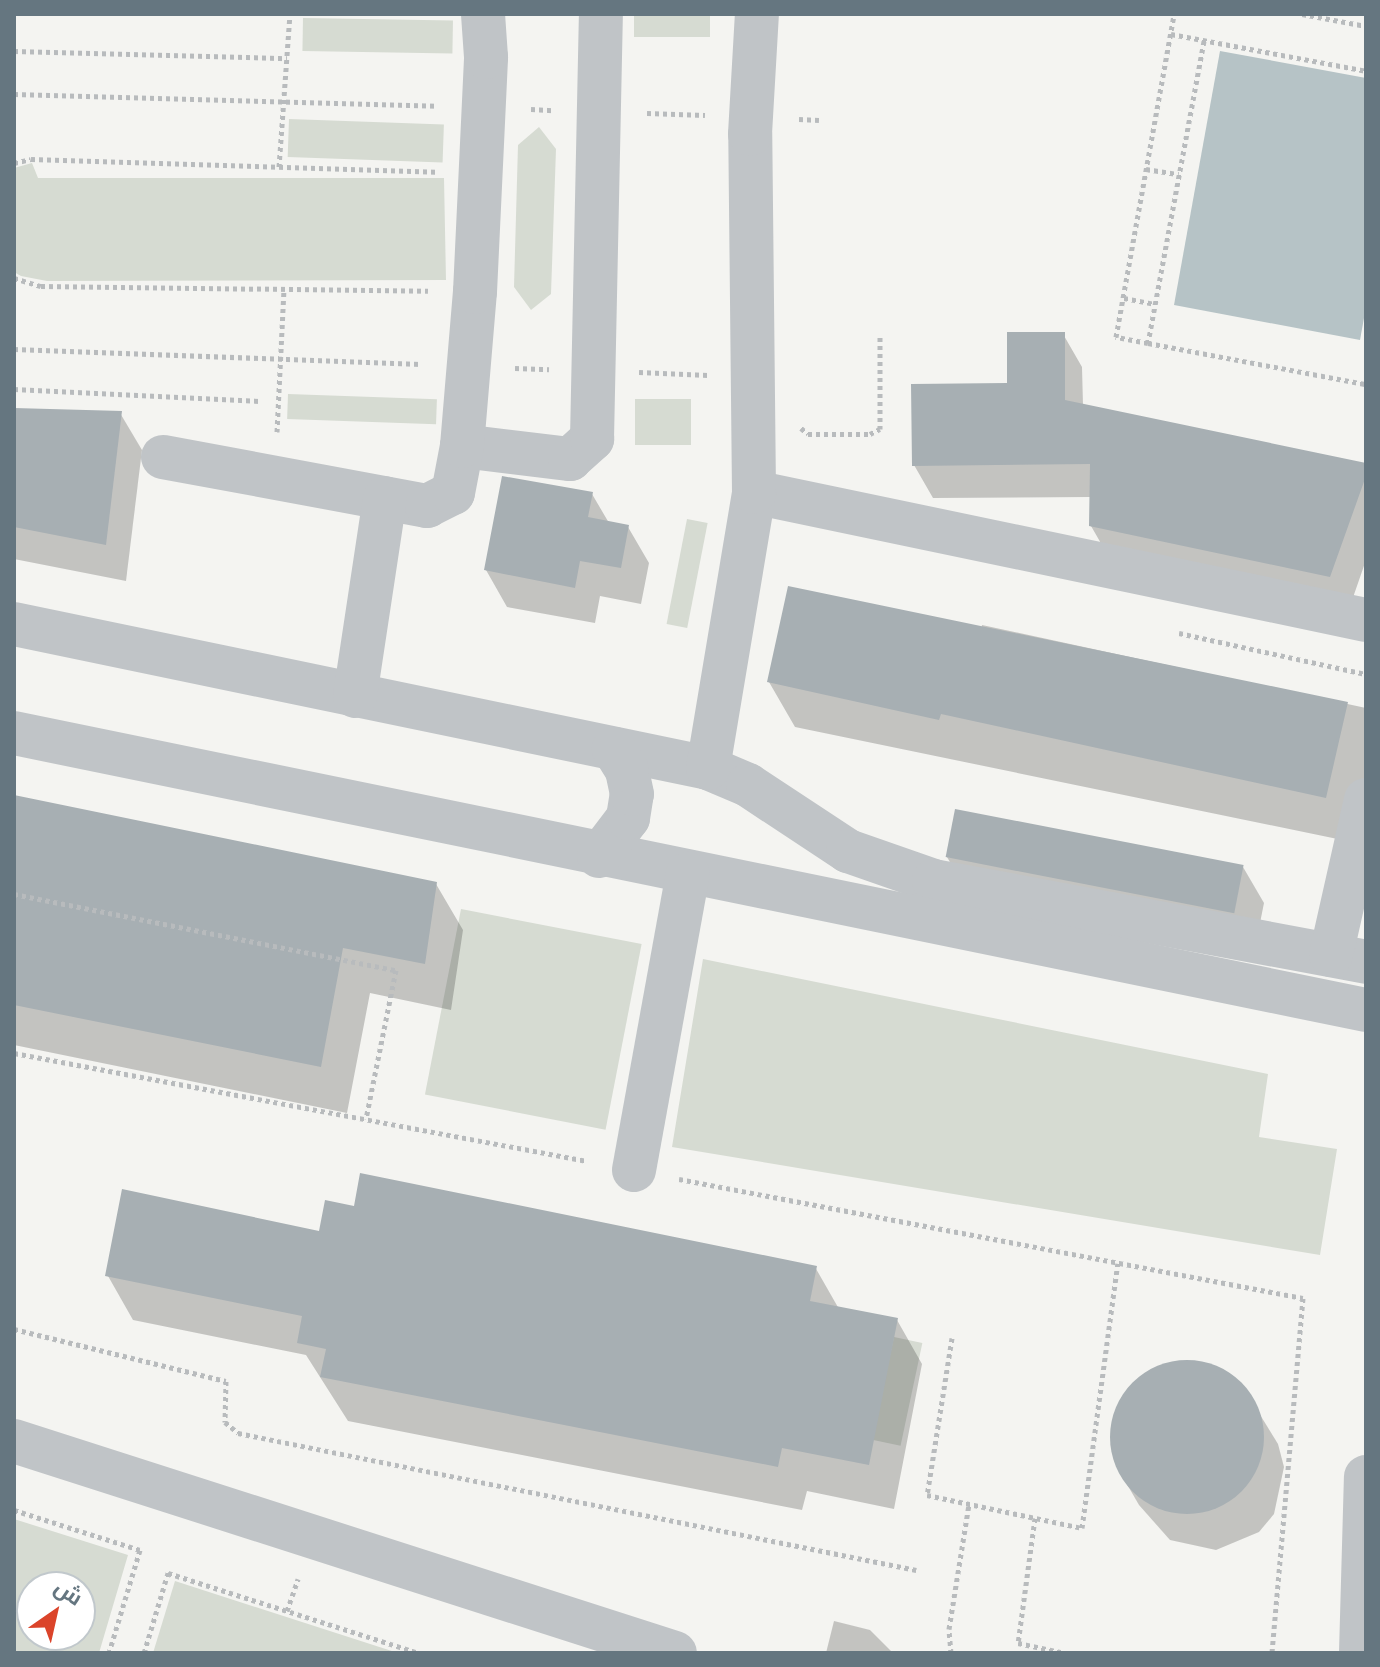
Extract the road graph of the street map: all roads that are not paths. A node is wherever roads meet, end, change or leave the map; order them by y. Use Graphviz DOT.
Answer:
graph roads {
  1 [pos="483,14"];
  2 [pos="601,14"];
  3 [pos="757,14"];
  4 [pos="462,446"];
  5 [pos="163,457"];
  6 [pos="754,492"];
  7 [pos="385,498"];
  8 [pos="1366,620"];
  9 [pos="17,626"];
  10 [pos="355,696"];
  11 [pos="14,733"];
  12 [pos="614,749"];
  13 [pos="708,768"];
  14 [pos="1366,800"];
  15 [pos="599,856"];
  16 [pos="688,874"];
  17 [pos="1348,959"];
  18 [pos="1366,1010"];
  19 [pos="634,1170"];
  20 [pos="14,1441"];
  21 [pos="1366,1477"];
  22 [pos="675,1653"];
  23 [pos="1361,1653"];
  1 -- 4 [label="lane"];
  2 -- 4 [label="lane"];
  3 -- 6 [label="lane"];
  4 -- 7 [label="lane"];
  5 -- 7 [label="lane"];
  6 -- 8 [label="lane"];
  6 -- 13 [label="lane"];
  7 -- 10 [label="lane"];
  9 -- 10 [label="lane"];
  10 -- 12 [label="lane"];
  11 -- 15 [label="lane"];
  12 -- 13 [label="lane"];
  12 -- 15 [label="lane"];
  13 -- 17 [label="lane"];
  14 -- 17 [label="lane"];
  15 -- 16 [label="lane"];
  16 -- 18 [label="lane"];
  16 -- 19 [label="lane"];
  20 -- 22 [label="lane"];
  21 -- 23 [label="lane"];
}
